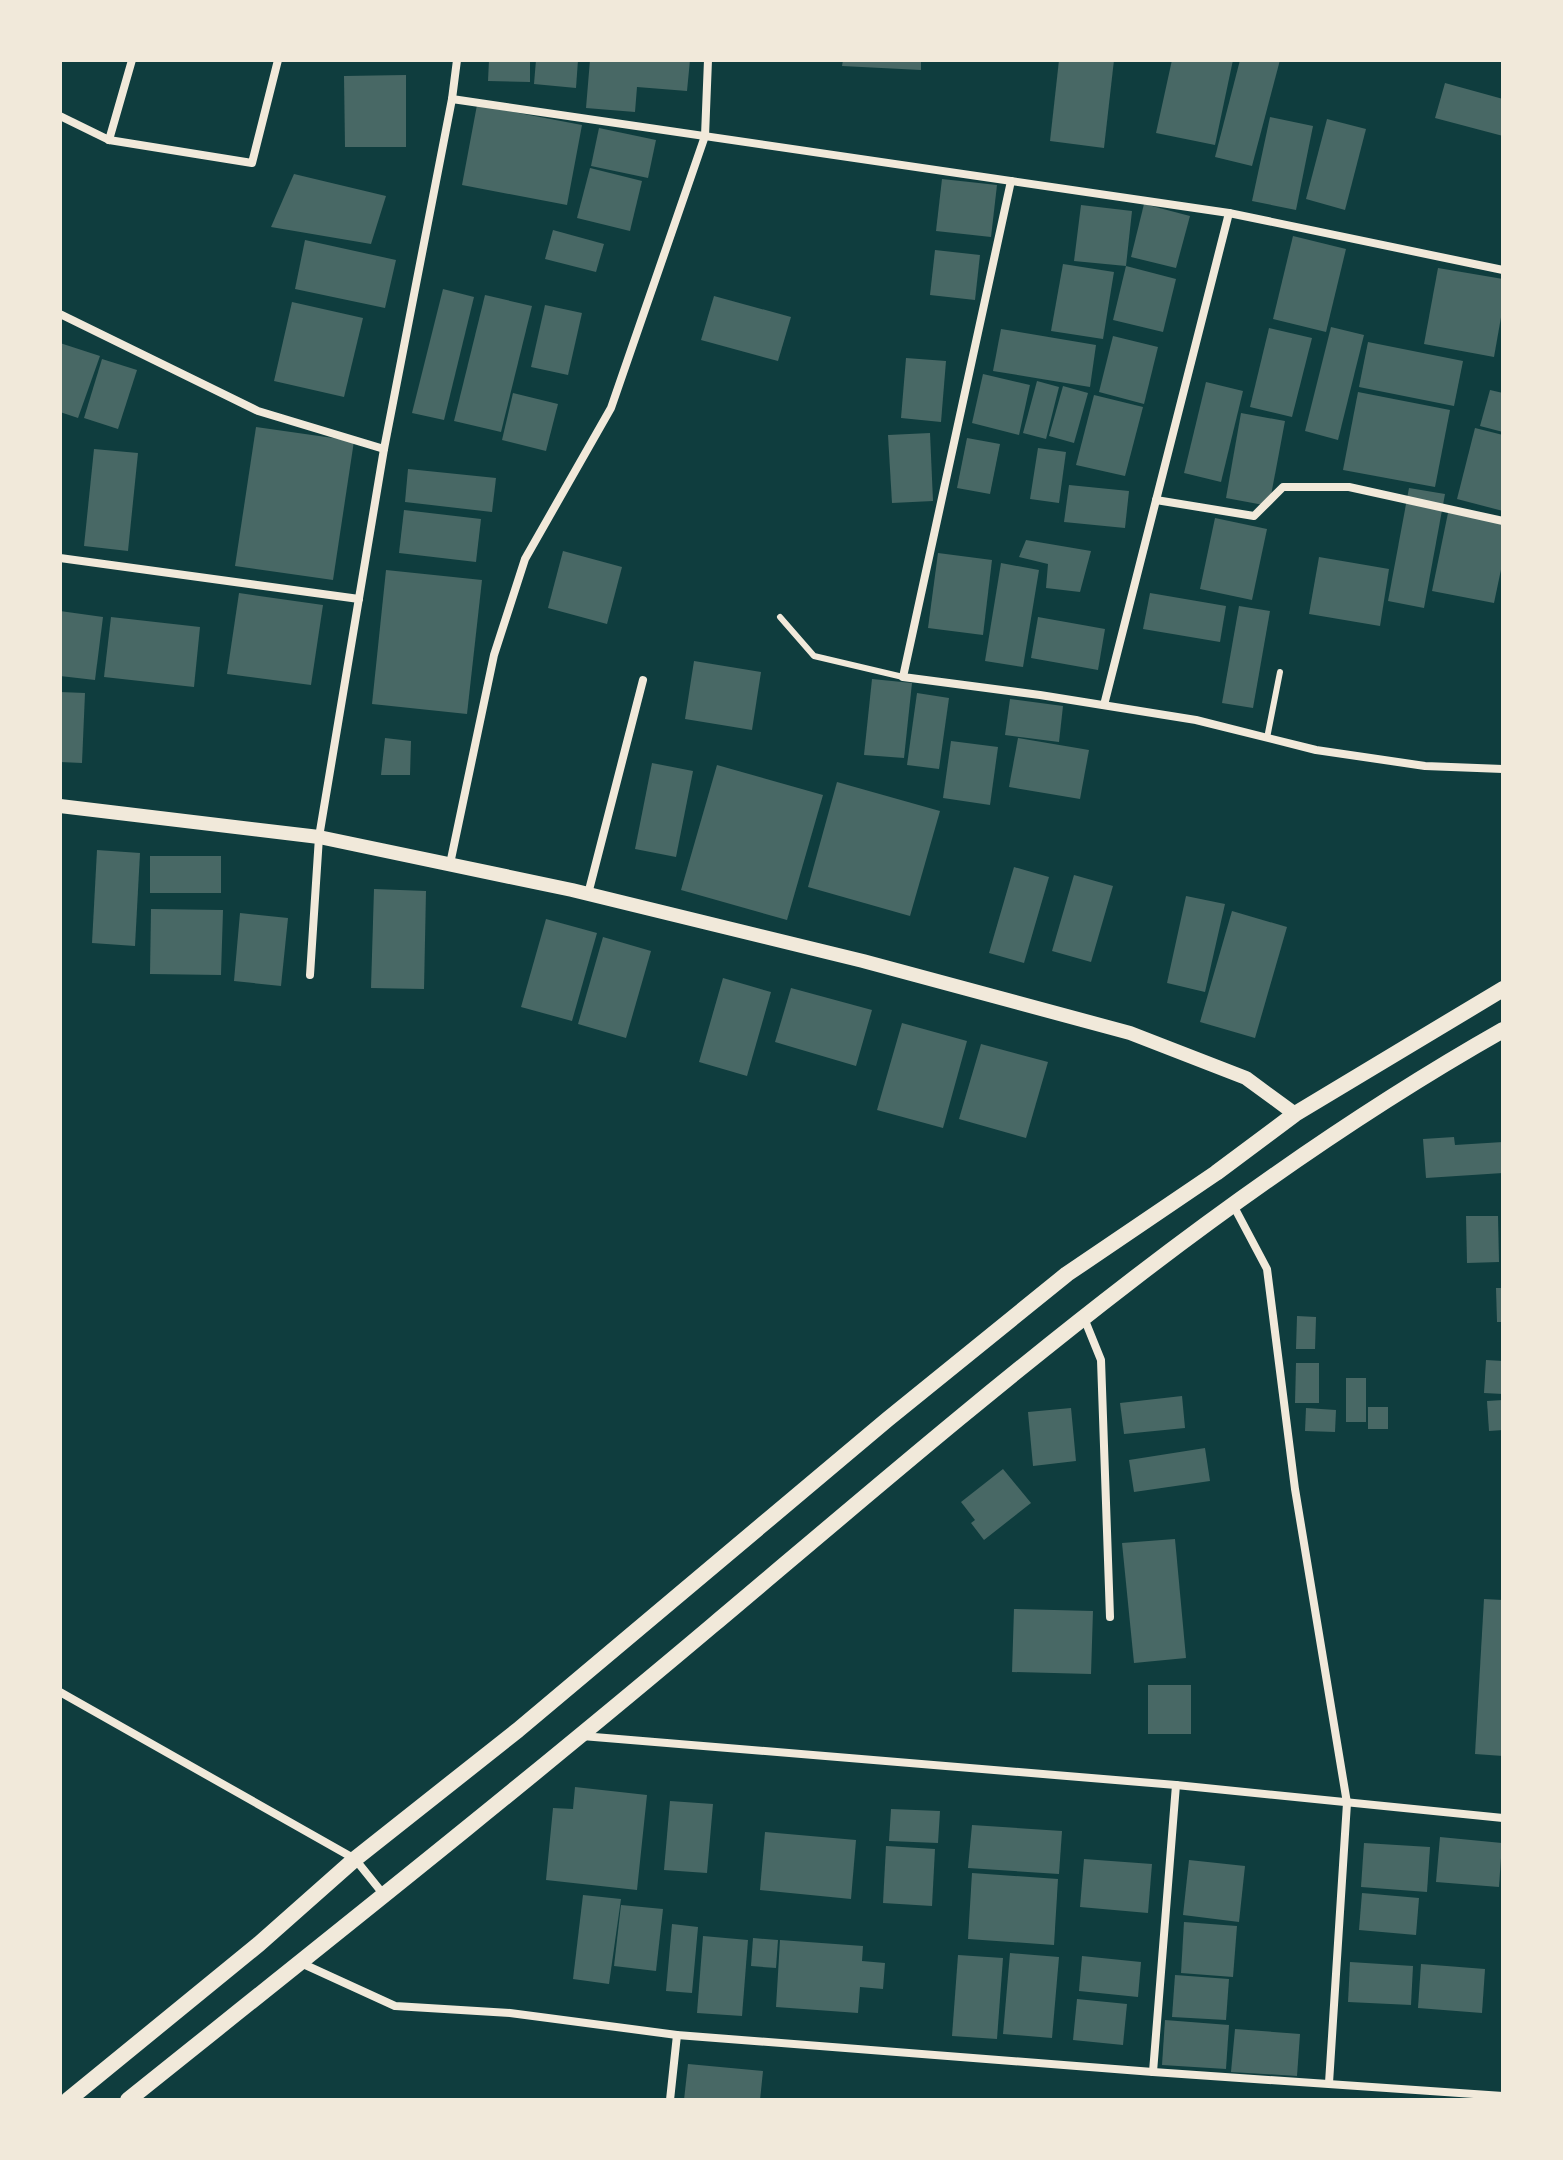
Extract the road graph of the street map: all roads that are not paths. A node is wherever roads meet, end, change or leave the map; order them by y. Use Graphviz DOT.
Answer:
graph roads {
  1 [pos="132,60"];
  2 [pos="278,60"];
  3 [pos="457,60"];
  4 [pos="708,60"];
  5 [pos="452,99"];
  6 [pos="60,116"];
  7 [pos="705,136"];
  8 [pos="109,140"];
  9 [pos="1011,181"];
  10 [pos="1229,213"];
  11 [pos="1503,270"];
  12 [pos="60,314"];
  13 [pos="384,449"];
  14 [pos="1156,500"];
  15 [pos="1503,521"];
  16 [pos="60,558"];
  17 [pos="359,599"];
  18 [pos="780,617"];
  19 [pos="1280,672"];
  20 [pos="903,677"];
  21 [pos="643,680"];
  22 [pos="1104,705"];
  23 [pos="1267,738"];
  24 [pos="1503,769"];
  25 [pos="60,806"];
  26 [pos="319,837"];
  27 [pos="450,864"];
  28 [pos="588,894"];
  29 [pos="310,975"];
  30 [pos="1503,989"];
  31 [pos="1503,1030"];
  32 [pos="1295,1114"];
  33 [pos="1232,1203"];
  34 [pos="1084,1317"];
  35 [pos="1110,1617"];
  36 [pos="60,1692"];
  37 [pos="582,1736"];
  38 [pos="1176,1785"];
  39 [pos="1347,1803"];
  40 [pos="1503,1818"];
  41 [pos="355,1859"];
  42 [pos="384,1895"];
  43 [pos="300,1963"];
  44 [pos="677,2035"];
  45 [pos="1153,2072"];
  46 [pos="1329,2083"];
  47 [pos="1503,2096"];
  48 [pos="68,2100"];
  49 [pos="128,2100"];
  50 [pos="670,2100"];
  1 -- 8 [label="street"];
  2 -- 8 [label="street"];
  3 -- 5 [label="street"];
  4 -- 7 [label="street"];
  5 -- 7 [label="street"];
  5 -- 13 [label="street"];
  6 -- 8 [label="street"];
  7 -- 9 [label="street"];
  7 -- 27 [label="street"];
  9 -- 10 [label="street"];
  9 -- 20 [label="street"];
  10 -- 11 [label="street"];
  10 -- 14 [label="street"];
  12 -- 13 [label="street"];
  13 -- 17 [label="street"];
  14 -- 15 [label="street"];
  14 -- 22 [label="street"];
  16 -- 17 [label="street"];
  17 -- 26 [label="street"];
  18 -- 20 [label="lane"];
  19 -- 23 [label="lane"];
  20 -- 22 [label="street"];
  21 -- 28 [label="street"];
  22 -- 23 [label="street"];
  23 -- 24 [label="street"];
  25 -- 26 [label="street"];
  26 -- 27 [label="street"];
  26 -- 29 [label="street"];
  27 -- 28 [label="street"];
  28 -- 32 [label="street"];
  30 -- 32 [label="main road"];
  31 -- 33 [label="main road"];
  32 -- 41 [label="main road"];
  33 -- 34 [label="main road"];
  33 -- 39 [label="street"];
  34 -- 35 [label="street"];
  34 -- 37 [label="main road"];
  36 -- 41 [label="street"];
  37 -- 38 [label="street"];
  37 -- 42 [label="main road"];
  38 -- 39 [label="street"];
  38 -- 45 [label="street"];
  39 -- 40 [label="street"];
  39 -- 46 [label="street"];
  41 -- 42 [label="street"];
  41 -- 48 [label="main road"];
  42 -- 43 [label="main road"];
  43 -- 44 [label="street"];
  43 -- 49 [label="main road"];
  44 -- 45 [label="street"];
  44 -- 50 [label="street"];
  45 -- 46 [label="street"];
  46 -- 47 [label="street"];
}
